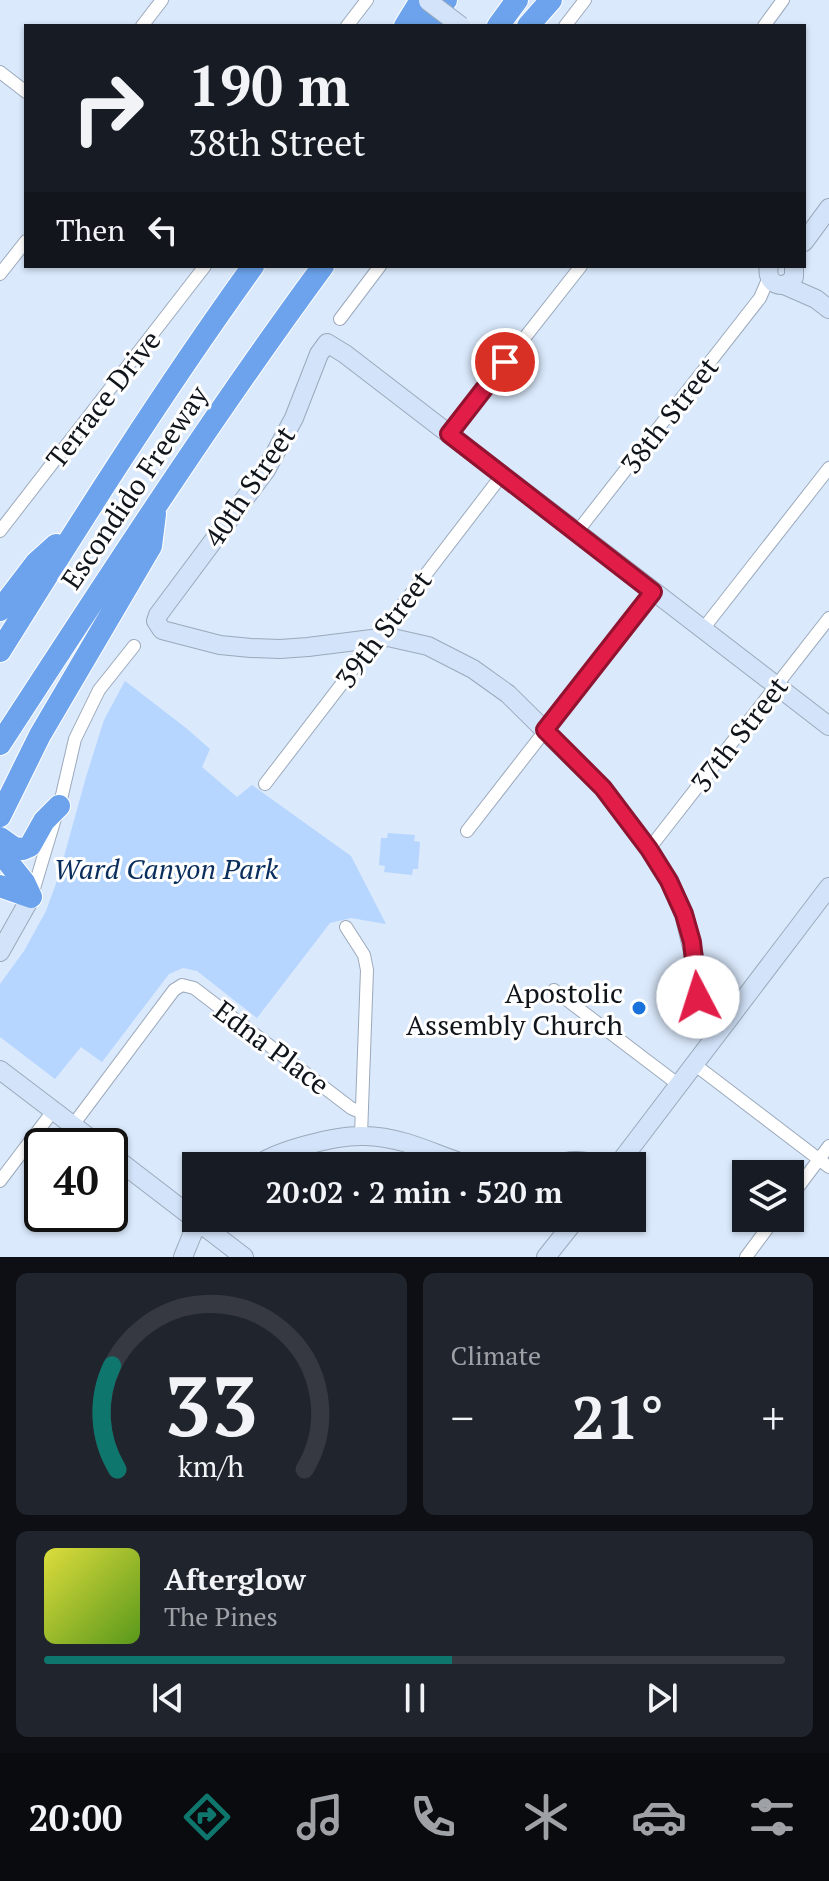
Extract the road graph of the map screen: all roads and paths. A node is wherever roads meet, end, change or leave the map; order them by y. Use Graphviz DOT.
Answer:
graph roads {
  1 [pos="162,0"];
  2 [pos="367,0"];
  3 [pos="426,0"];
  4 [pos="446,0"];
  5 [pos="517,0"];
  6 [pos="551,0"];
  7 [pos="585,0"];
  8 [pos="783,0"];
  9 [pos="144,24"];
  10 [pos="349,24"];
  11 [pos="407,24"];
  12 [pos="428,24"];
  13 [pos="458,24"];
  14 [pos="499,24"];
  15 [pos="530,24"];
  16 [pos="567,24"];
  17 [pos="765,24"];
  18 [pos="0,72"];
  19 [pos="24,90"];
  20 [pos="829,208"];
  21 [pos="806,239"];
  22 [pos="24,244"];
  23 [pos="203,268"];
  24 [pos="252,268"];
  25 [pos="322,268"];
  26 [pos="378,268"];
  27 [pos="579,268"];
  28 [pos="0,274"];
  29 [pos="778,274"];
  30 [pos="822,304"];
  31 [pos="340,319"];
  32 [pos="449,434"];
  33 [pos="829,468"];
  34 [pos="502,475"];
  35 [pos="157,505"];
  36 [pos="78,525"];
  37 [pos="1,528"];
  38 [pos="577,532"];
  39 [pos="653,592"];
  40 [pos="0,610"];
  41 [pos="829,618"];
  42 [pos="703,629"];
  43 [pos="375,638"];
  44 [pos="134,646"];
  45 [pos="0,651"];
  46 [pos="777,686"];
  47 [pos="829,726"];
  48 [pos="545,730"];
  49 [pos="0,744"];
  50 [pos="265,784"];
  51 [pos="59,806"];
  52 [pos="0,816"];
  53 [pos="467,831"];
  54 [pos="0,838"];
  55 [pos="649,849"];
  56 [pos="0,852"];
  57 [pos="0,886"];
  58 [pos="829,887"];
  59 [pos="31,897"];
  60 [pos="346,927"];
  61 [pos="0,952"];
  62 [pos="554,990"];
  63 [pos="723,1025"];
  64 [pos="694,1064"];
  65 [pos="0,1070"];
  66 [pos="679,1085"];
  67 [pos="53,1111"];
  68 [pos="360,1112"];
  69 [pos="73,1125"];
  70 [pos="77,1128"];
  71 [pos="361,1135"];
  72 [pos="829,1146"];
  73 [pos="285,1152"];
  74 [pos="432,1152"];
  75 [pos="628,1152"];
  76 [pos="824,1163"];
  77 [pos="128,1167"];
  78 [pos="0,1181"];
  79 [pos="804,1184"];
  80 [pos="182,1207"];
  81 [pos="194,1232"];
  82 [pos="214,1232"];
  83 [pos="566,1232"];
  84 [pos="765,1232"];
  85 [pos="183,1257"];
  86 [pos="244,1257"];
  87 [pos="546,1257"];
  88 [pos="746,1257"];
  1 -- 9 [label="street"];
  2 -- 10 [label="street"];
  3 -- 11 [label="highway"];
  3 -- 13 [label="street, bridge"];
  4 -- 12 [label="highway"];
  5 -- 14 [label="highway"];
  6 -- 15 [label="highway"];
  7 -- 16 [label="street"];
  8 -- 17 [label="street"];
  18 -- 19 [label="street"];
  20 -- 21 [label="street"];
  22 -- 28 [label="street"];
  23 -- 37 [label="street, Terrace Drive"];
  24 -- 36 [label="highway, Escondido Freeway"];
  25 -- 35 [label="highway, Escondido Freeway"];
  26 -- 31 [label="street"];
  27 -- 32 [label="street"];
  29 -- 30 [label="street"];
  29 -- 38 [label="street, 38th Street"];
  32 -- 34 [label="street"];
  32 -- 43 [label="street, 40th Street"];
  33 -- 42 [label="street"];
  34 -- 38 [label="street"];
  34 -- 43 [label="street, 39th Street"];
  35 -- 49 [label="highway, Escondido Freeway"];
  35 -- 52 [label="highway"];
  36 -- 40 [label="highway"];
  36 -- 45 [label="highway, Escondido Freeway"];
  38 -- 39 [label="street"];
  39 -- 42 [label="street"];
  39 -- 48 [label="street"];
  41 -- 46 [label="street, 37th Street"];
  42 -- 46 [label="street"];
  43 -- 48 [label="street"];
  43 -- 50 [label="street, 39th Street"];
  44 -- 51 [label="street"];
  46 -- 47 [label="street"];
  46 -- 55 [label="street, 37th Street"];
  48 -- 53 [label="street"];
  48 -- 55 [label="street"];
  51 -- 54 [label="highway"];
  51 -- 59 [label="street"];
  55 -- 63 [label="street"];
  56 -- 59 [label="highway"];
  57 -- 59 [label="highway"];
  58 -- 63 [label="street"];
  59 -- 61 [label="street"];
  60 -- 68 [label="street"];
  62 -- 66 [label="street"];
  63 -- 64 [label="street"];
  64 -- 66 [label="street"];
  64 -- 76 [label="street"];
  65 -- 67 [label="street"];
  66 -- 75 [label="street"];
  67 -- 69 [label="street"];
  67 -- 78 [label="street"];
  68 -- 69 [label="street, Edna Place"];
  68 -- 71 [label="street"];
  69 -- 70 [label="street"];
  71 -- 73 [label="street"];
  71 -- 74 [label="street"];
  72 -- 76 [label="street"];
  76 -- 79 [label="street"];
  77 -- 80 [label="street"];
  81 -- 85 [label="street"];
  82 -- 86 [label="street"];
  83 -- 87 [label="street"];
  84 -- 88 [label="street"];
}
